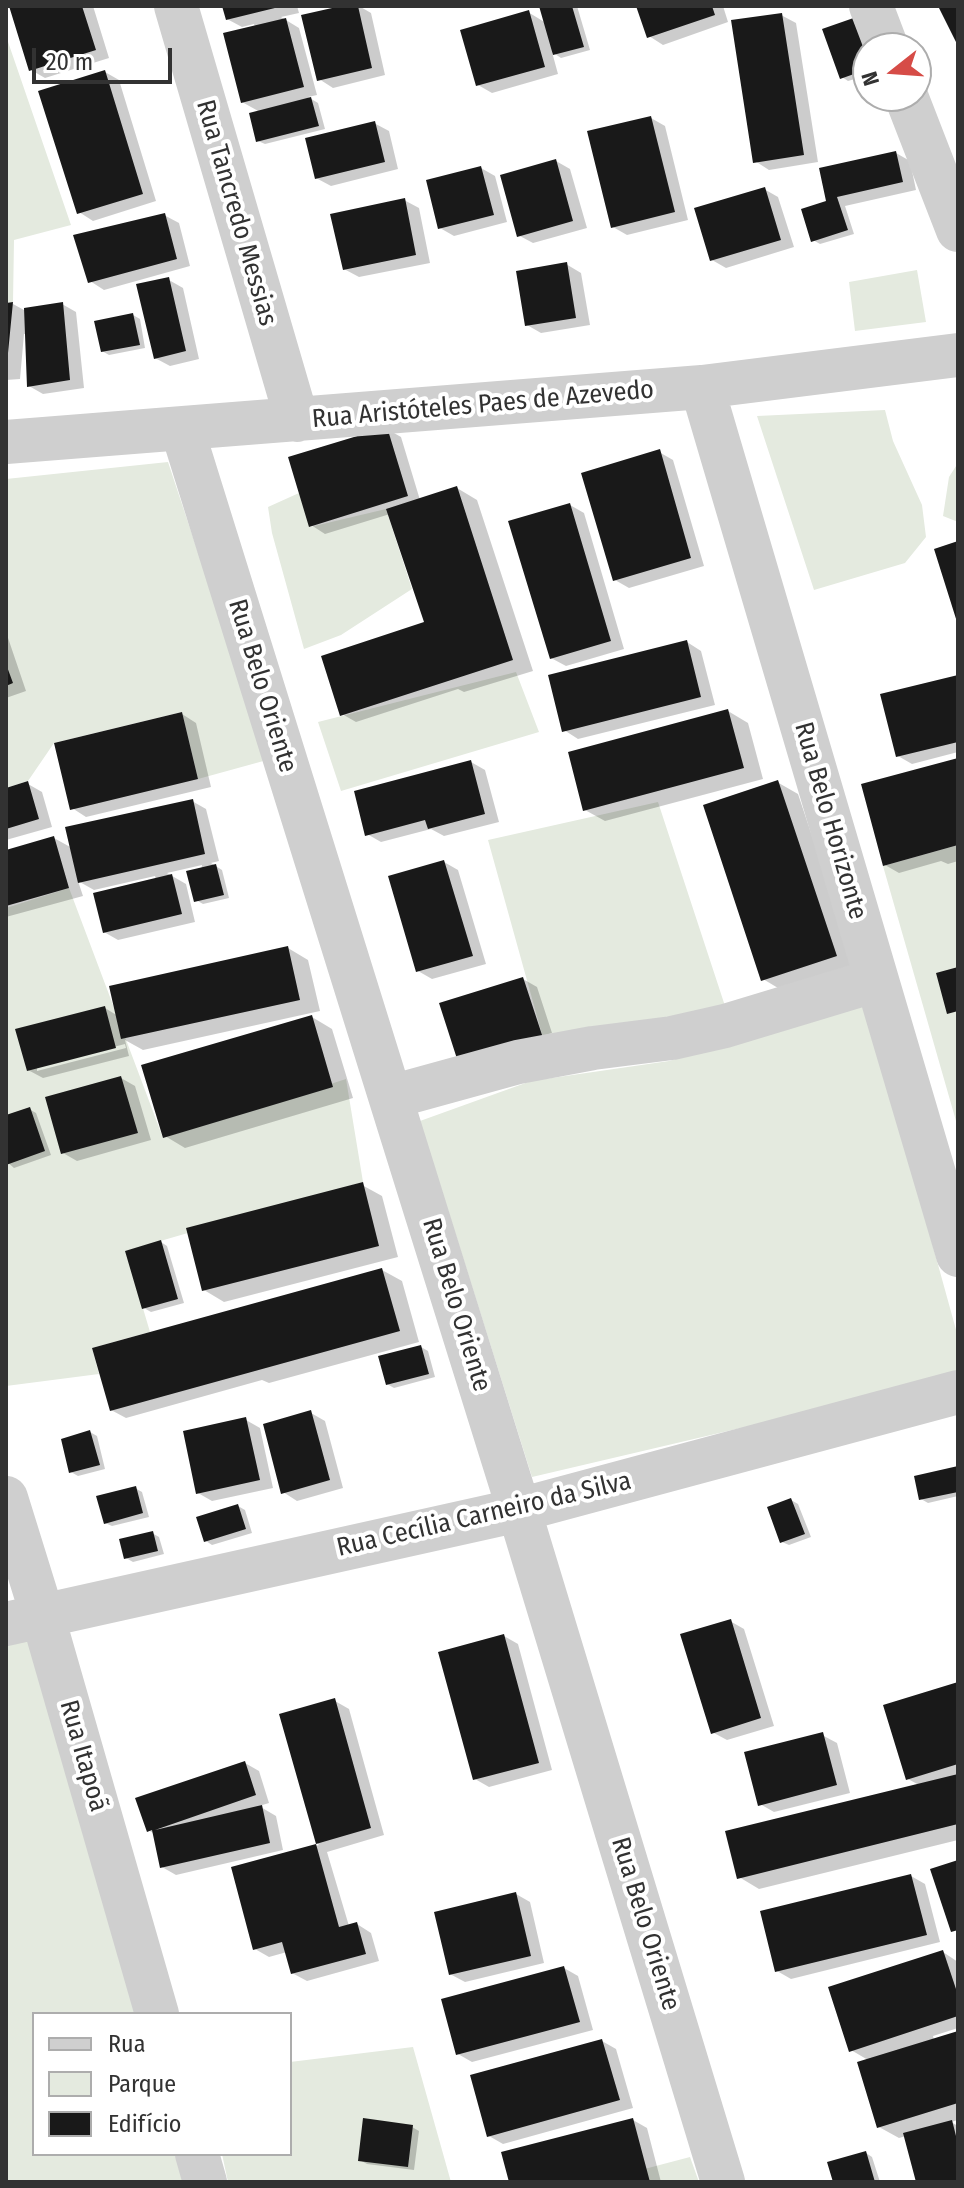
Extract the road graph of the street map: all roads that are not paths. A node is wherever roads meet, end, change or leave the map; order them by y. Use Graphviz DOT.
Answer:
graph roads {
  1 [pos="176,6"];
  2 [pos="871,6"];
  3 [pos="881,32"];
  4 [pos="912,112"];
  5 [pos="958,230"];
  6 [pos="958,355"];
  7 [pos="702,387"];
  8 [pos="297,420"];
  9 [pos="182,429"];
  10 [pos="6,442"];
  11 [pos="877,980"];
  12 [pos="391,1097"];
  13 [pos="958,1255"];
  14 [pos="958,1392"];
  15 [pos="6,1498"];
  16 [pos="519,1510"];
  17 [pos="24,1619"];
  18 [pos="156,2012"];
  19 [pos="198,2156"];
  20 [pos="205,2182"];
  21 [pos="723,2182"];
  1 -- 8 [label="street, Rua Tancredo Messias"];
  2 -- 3 [label="street"];
  4 -- 5 [label="street"];
  6 -- 7 [label="street, Rua Aristóteles Paes de Azevedo"];
  7 -- 8 [label="street, Rua Aristóteles Paes de Azevedo"];
  7 -- 11 [label="street, Rua Belo Horizonte"];
  8 -- 9 [label="street, Rua Aristóteles Paes de Azevedo"];
  9 -- 10 [label="street, Rua Aristóteles Paes de Azevedo"];
  9 -- 12 [label="street, Rua Belo Oriente"];
  11 -- 12 [label="street"];
  11 -- 13 [label="street, Rua Belo Horizonte"];
  12 -- 16 [label="street, Rua Belo Oriente"];
  14 -- 16 [label="street, Rua Cecília Carneiro da Silva"];
  15 -- 17 [label="street, Rua Itapoã"];
  16 -- 17 [label="street, Rua Cecília Carneiro da Silva"];
  16 -- 21 [label="street, Rua Belo Oriente"];
  17 -- 18 [label="street, Rua Itapoã"];
  19 -- 20 [label="street"];
}
